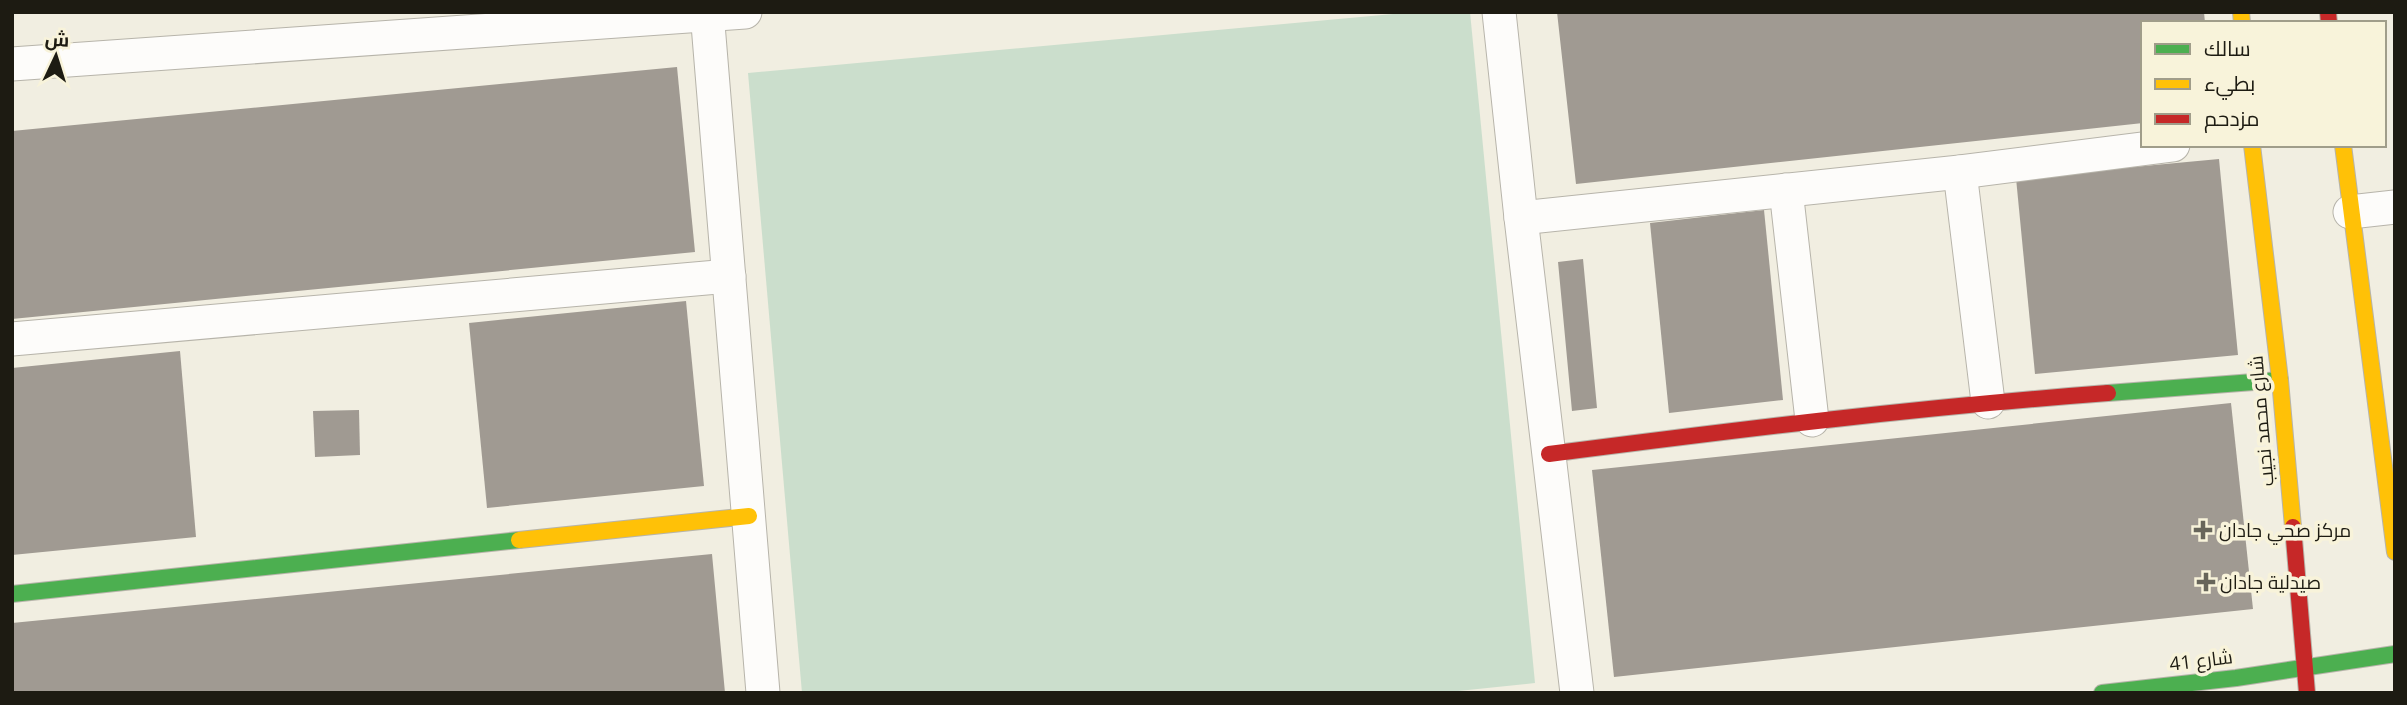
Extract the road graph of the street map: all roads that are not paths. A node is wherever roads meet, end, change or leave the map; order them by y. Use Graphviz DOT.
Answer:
graph roads {
  1 [pos="745,12"];
  2 [pos="1499,12"];
  3 [pos="2338,12"];
  4 [pos="2328,13"];
  5 [pos="707,14"];
  6 [pos="13,61"];
  7 [pos="2157,147"];
  8 [pos="2252,147"];
  9 [pos="2343,147"];
  10 [pos="1959,172"];
  11 [pos="1786,190"];
  12 [pos="2395,207"];
  13 [pos="2350,212"];
  14 [pos="1521,218"];
  15 [pos="729,276"];
  16 [pos="12,339"];
  17 [pos="2280,380"];
  18 [pos="1987,402"];
  19 [pos="1812,420"];
  20 [pos="1549,454"];
  21 [pos="749,516"];
  22 [pos="2395,552"];
  23 [pos="12,594"];
  24 [pos="2395,654"];
  25 [pos="2304,667"];
  26 [pos="763,693"];
  27 [pos="1577,693"];
  28 [pos="2102,693"];
  29 [pos="2307,693"];
  1 -- 5 [label="street"];
  2 -- 14 [label="street"];
  3 -- 4 [label="street"];
  5 -- 6 [label="street"];
  5 -- 15 [label="street"];
  7 -- 10 [label="street"];
  8 -- 17 [label="street, شارع محمد نجيب"];
  9 -- 13 [label="street"];
  10 -- 11 [label="street"];
  10 -- 18 [label="street"];
  11 -- 14 [label="street"];
  11 -- 19 [label="street"];
  12 -- 13 [label="street"];
  13 -- 22 [label="street"];
  14 -- 20 [label="street"];
  15 -- 16 [label="street"];
  15 -- 21 [label="street"];
  17 -- 18 [label="street"];
  17 -- 25 [label="street, شارع محمد نجيب"];
  18 -- 19 [label="street"];
  19 -- 20 [label="street"];
  20 -- 27 [label="street"];
  21 -- 23 [label="street"];
  21 -- 26 [label="street"];
  24 -- 25 [label="street, شارع 41"];
  25 -- 28 [label="street, شارع 41"];
  25 -- 29 [label="street, شارع محمد نجيب"];
}
